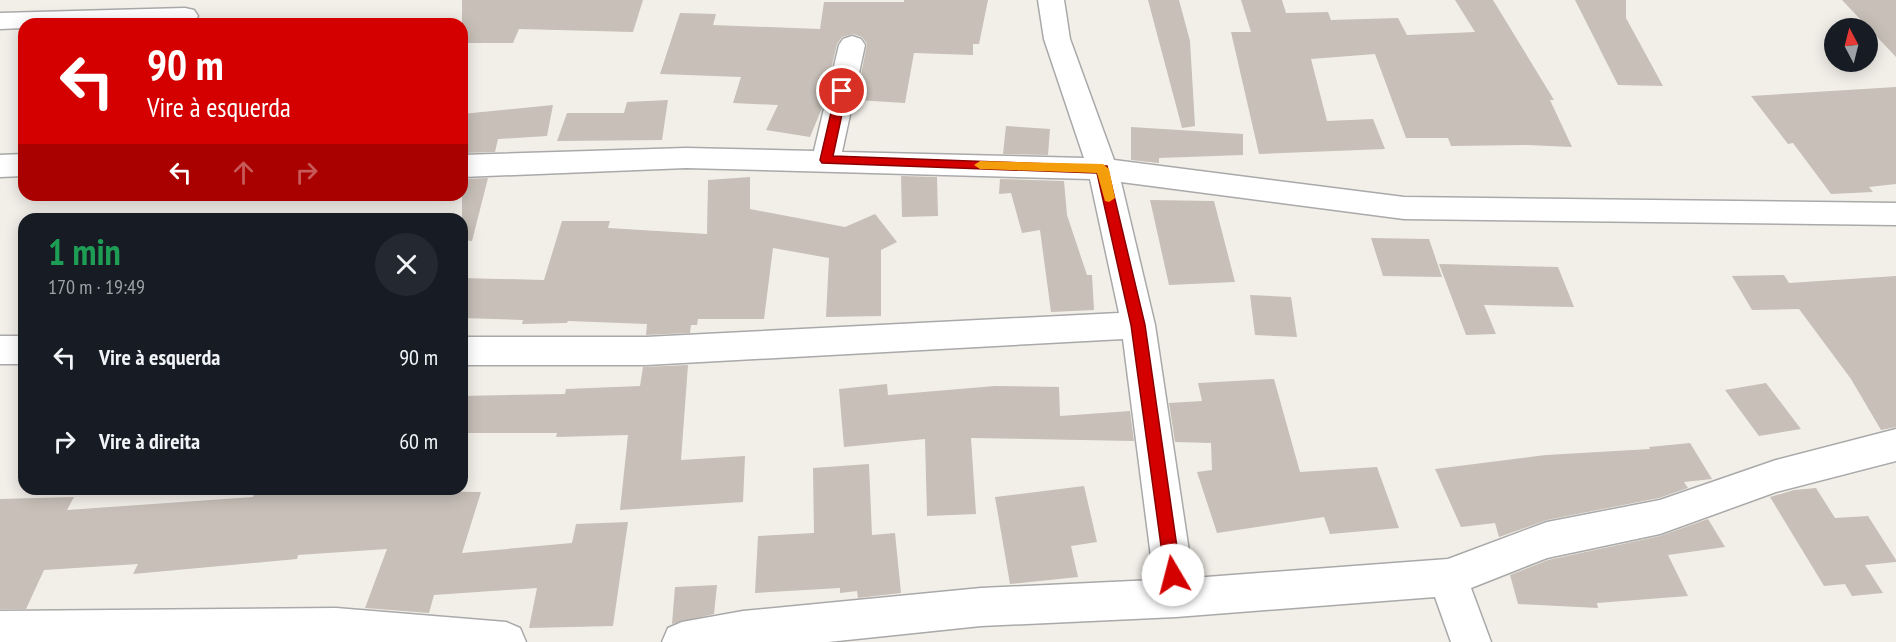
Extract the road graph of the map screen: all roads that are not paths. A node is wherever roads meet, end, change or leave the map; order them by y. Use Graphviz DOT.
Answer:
graph roads {
  1 [pos="1059,1"];
  2 [pos="184,16"];
  3 [pos="110,18"];
  4 [pos="0,21"];
  5 [pos="18,21"];
  6 [pos="852,45"];
  7 [pos="826,160"];
  8 [pos="18,165"];
  9 [pos="0,166"];
  10 [pos="468,166"];
  11 [pos="1103,169"];
  12 [pos="1896,214"];
  13 [pos="1138,325"];
  14 [pos="0,350"];
  15 [pos="18,350"];
  16 [pos="468,351"];
  17 [pos="1896,445"];
  18 [pos="1448,578"];
  19 [pos="1176,598"];
  20 [pos="0,631"];
  21 [pos="506,642"];
  22 [pos="682,642"];
  23 [pos="1471,642"];
  1 -- 11 [label="street"];
  2 -- 3 [label="street"];
  4 -- 5 [label="street"];
  6 -- 7 [label="street"];
  7 -- 10 [label="street"];
  7 -- 11 [label="street"];
  8 -- 9 [label="street"];
  11 -- 12 [label="street"];
  11 -- 13 [label="street"];
  13 -- 16 [label="street"];
  13 -- 19 [label="street"];
  14 -- 15 [label="street"];
  17 -- 18 [label="street"];
  18 -- 19 [label="street"];
  18 -- 23 [label="street"];
  19 -- 22 [label="street"];
  20 -- 21 [label="street"];
}
